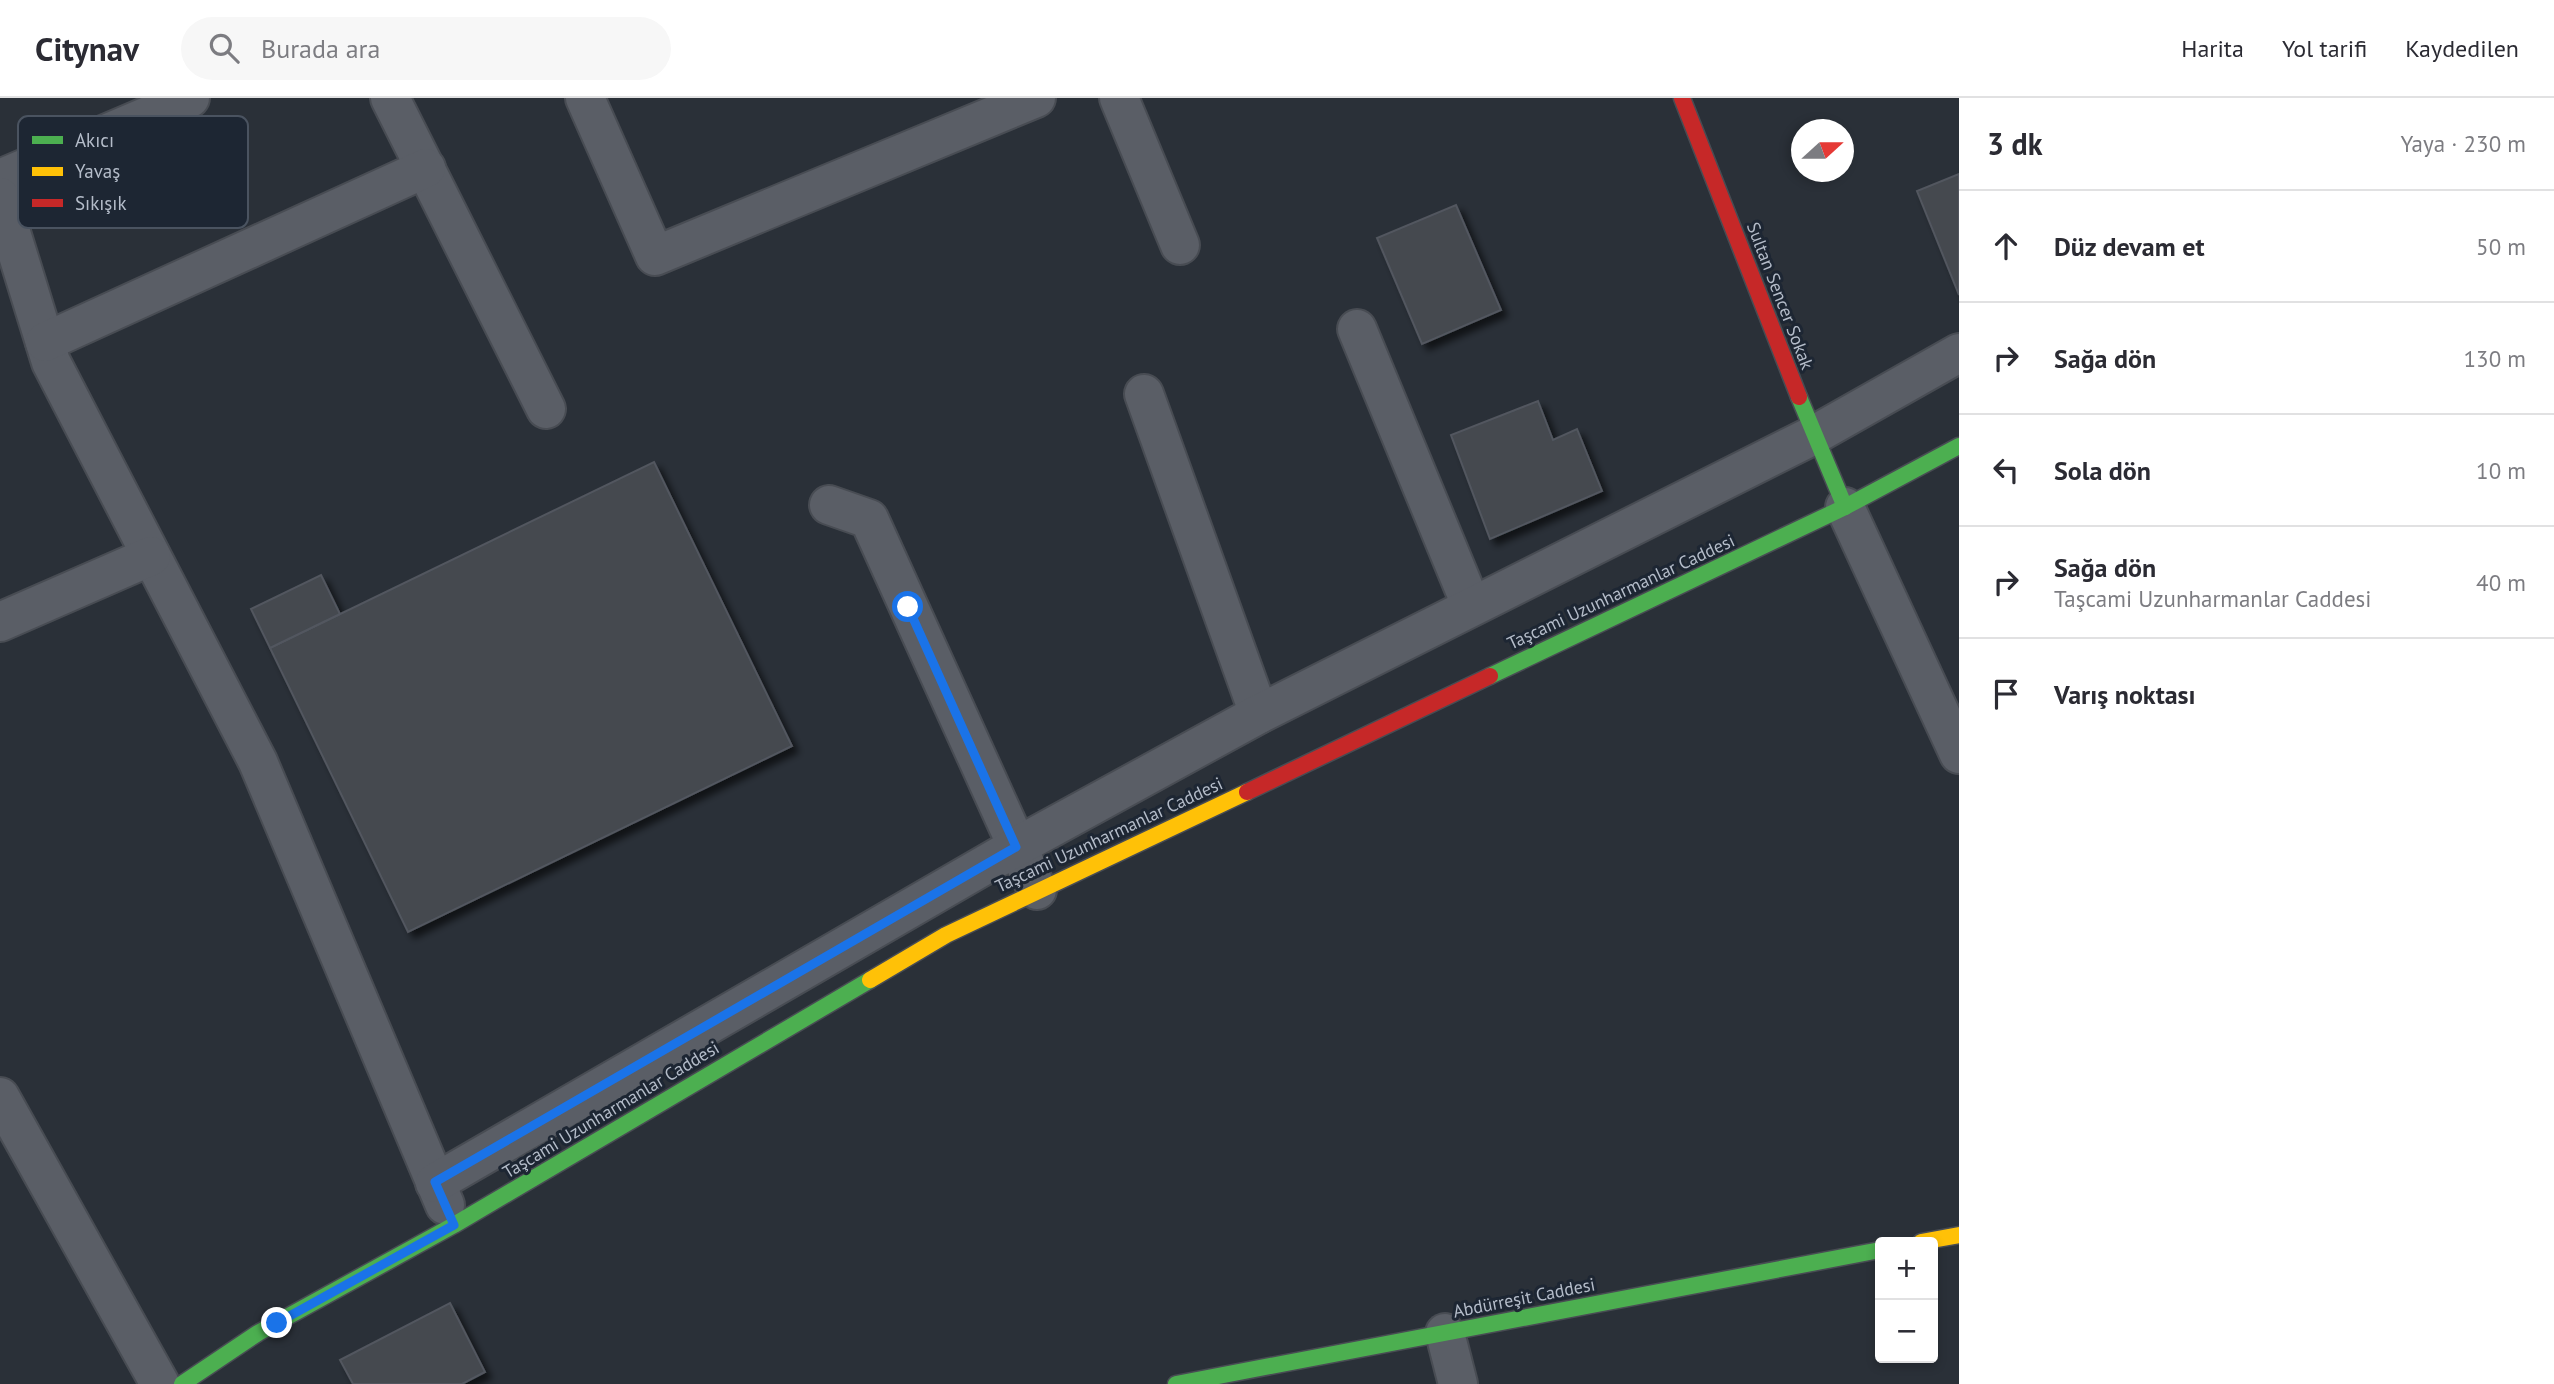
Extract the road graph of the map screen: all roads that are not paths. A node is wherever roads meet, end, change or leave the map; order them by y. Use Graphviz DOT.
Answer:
graph roads {
  1 [pos="190,98"];
  2 [pos="390,98"];
  3 [pos="585,98"];
  4 [pos="1036,98"];
  5 [pos="1119,98"];
  6 [pos="1682,98"];
  7 [pos="148,116"];
  8 [pos="426,168"];
  9 [pos="18,171"];
  10 [pos="0,179"];
  11 [pos="0,197"];
  12 [pos="1180,245"];
  13 [pos="1357,329"];
  14 [pos="45,342"];
  15 [pos="1959,353"];
  16 [pos="1144,394"];
  17 [pos="546,409"];
  18 [pos="1814,435"];
  19 [pos="1959,446"];
  20 [pos="829,505"];
  21 [pos="1845,507"];
  22 [pos="151,556"];
  23 [pos="1471,605"];
  24 [pos="0,622"];
  25 [pos="1259,714"];
  26 [pos="1959,754"];
  27 [pos="1016,847"];
  28 [pos="1037,890"];
  29 [pos="0,1097"];
  30 [pos="435,1182"];
  31 [pos="454,1225"];
  32 [pos="1959,1235"];
  33 [pos="1938,1239"];
  34 [pos="1875,1251"];
  35 [pos="303,1311"];
  36 [pos="1445,1333"];
  37 [pos="255,1355"];
  38 [pos="160,1384"];
  39 [pos="182,1384"];
  40 [pos="1176,1384"];
  41 [pos="1458,1384"];
  1 -- 7 [label="street"];
  2 -- 8 [label="street"];
  3 -- 4 [label="street"];
  5 -- 12 [label="street"];
  6 -- 18 [label="main road, Sultan Sencer Sokak"];
  8 -- 14 [label="street"];
  8 -- 17 [label="street"];
  9 -- 10 [label="street"];
  11 -- 14 [label="street"];
  13 -- 23 [label="street"];
  14 -- 22 [label="street"];
  15 -- 18 [label="street"];
  16 -- 25 [label="street"];
  18 -- 21 [label="main road, Sultan Sencer Sokak"];
  18 -- 23 [label="street"];
  19 -- 21 [label="main road, Taşcami Uzunharmanlar Caddesi"];
  20 -- 27 [label="street"];
  21 -- 26 [label="street"];
  21 -- 28 [label="main road, Taşcami Uzunharmanlar Caddesi"];
  22 -- 24 [label="street"];
  22 -- 30 [label="street"];
  23 -- 25 [label="street"];
  25 -- 27 [label="street"];
  27 -- 28 [label="street"];
  27 -- 30 [label="street"];
  28 -- 31 [label="main road, Taşcami Uzunharmanlar Caddesi"];
  29 -- 38 [label="street"];
  30 -- 31 [label="street"];
  31 -- 35 [label="main road, Taşcami Uzunharmanlar Caddesi"];
  32 -- 33 [label="main road"];
  34 -- 36 [label="main road, Abdürreşit Caddesi"];
  35 -- 37 [label="main road, Taşcami Uzunharmanlar Caddesi"];
  35 -- 39 [label="main road, Taşcami Uzunharmanlar Caddesi"];
  36 -- 40 [label="main road, Abdürreşit Caddesi"];
  36 -- 41 [label="street"];
}
